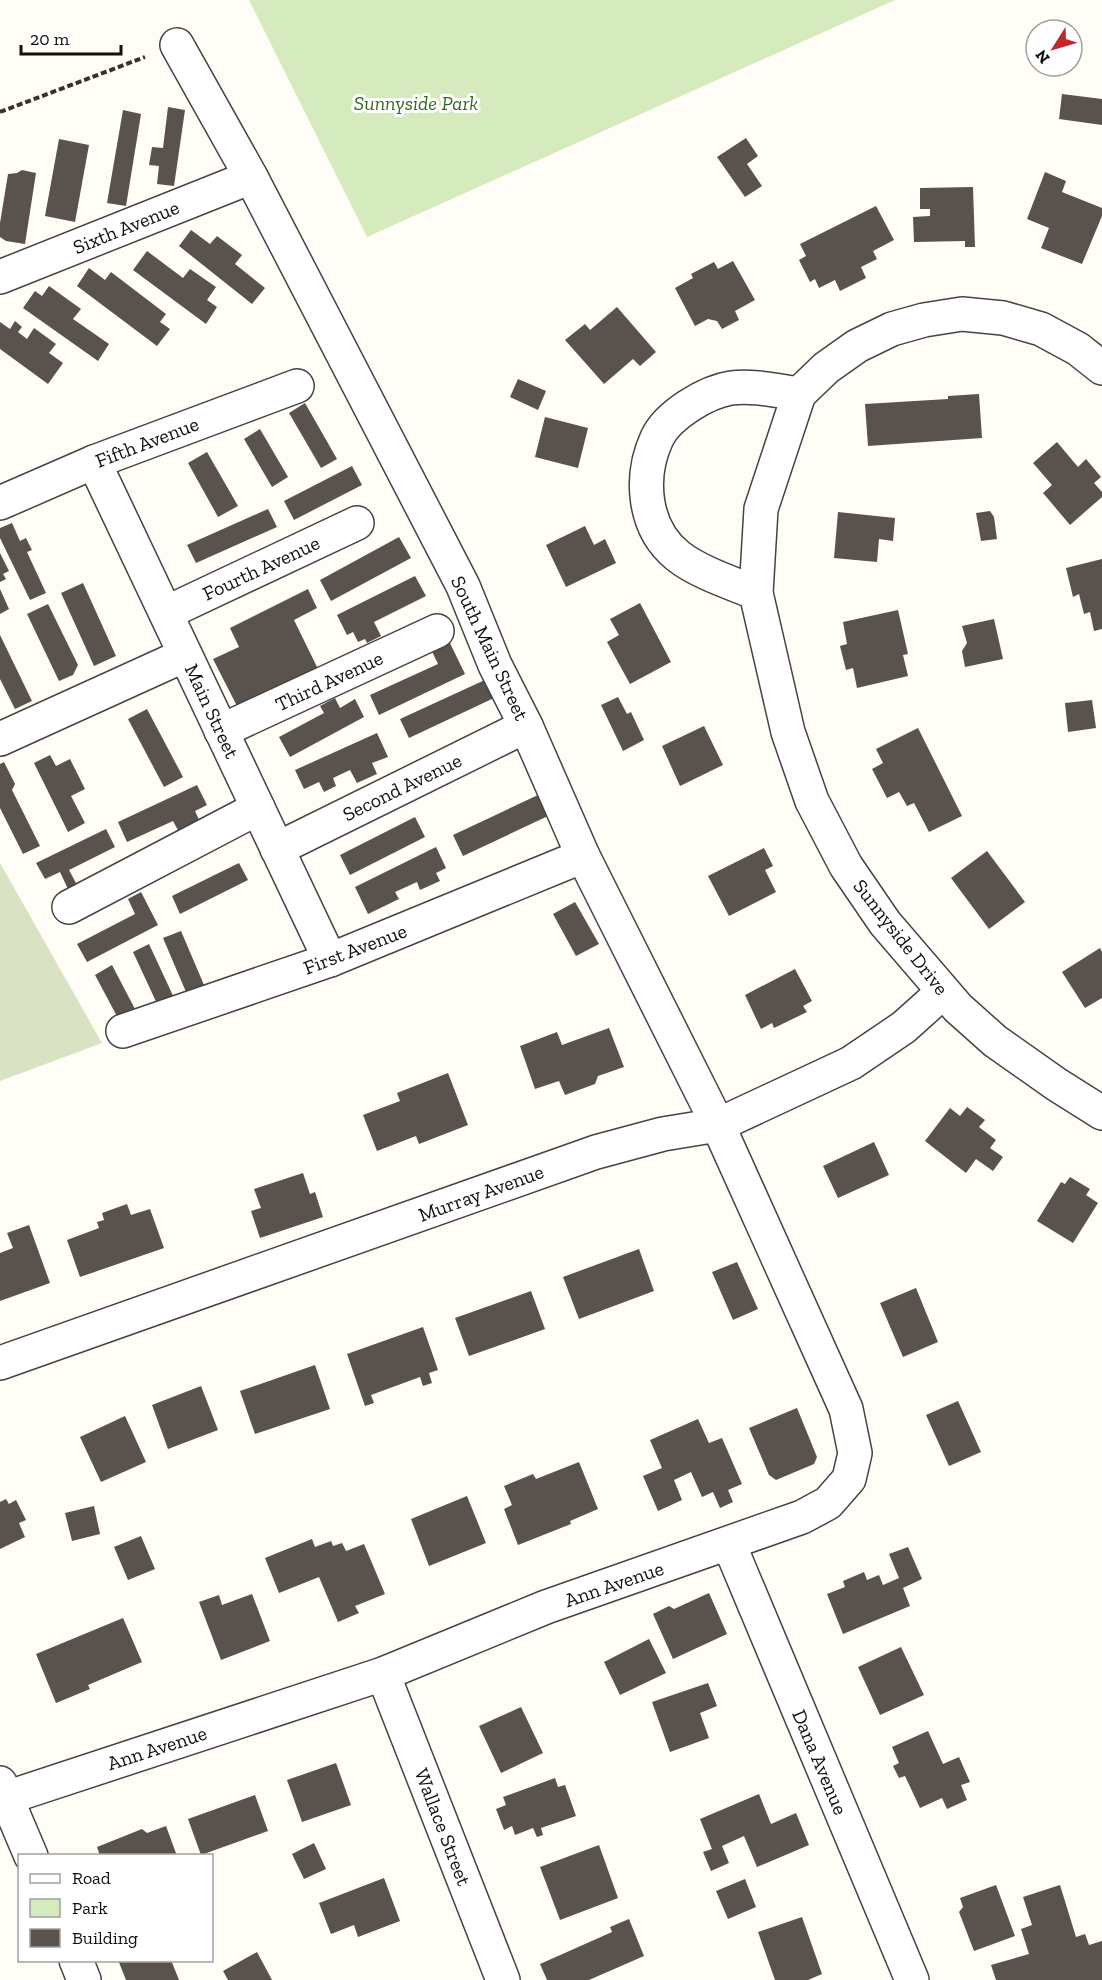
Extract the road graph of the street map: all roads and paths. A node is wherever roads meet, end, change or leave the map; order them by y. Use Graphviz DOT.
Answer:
graph roads {
  1 [pos="177,45"];
  2 [pos="0,112"];
  3 [pos="251,177"];
  4 [pos="0,277"];
  5 [pos="1102,368"];
  6 [pos="297,386"];
  7 [pos="800,394"];
  8 [pos="94,462"];
  9 [pos="0,503"];
  10 [pos="357,523"];
  11 [pos="756,593"];
  12 [pos="166,613"];
  13 [pos="437,631"];
  14 [pos="185,655"];
  15 [pos="526,726"];
  16 [pos="221,731"];
  17 [pos="0,739"];
  18 [pos="258,808"];
  19 [pos="277,849"];
  20 [pos="583,856"];
  21 [pos="69,907"];
  22 [pos="330,960"];
  23 [pos="944,992"];
  24 [pos="123,1031"];
  25 [pos="1102,1113"];
  26 [pos="718,1125"];
  27 [pos="0,1363"];
  28 [pos="729,1544"];
  29 [pos="383,1674"];
  30 [pos="3,1790"];
  31 [pos="30,1854"];
  32 [pos="77,1962"];
  33 [pos="84,1980"];
  34 [pos="503,1980"];
  35 [pos="912,1980"];
  1 -- 2 [label="path"];
  1 -- 3 [label="street, South Main Street"];
  3 -- 4 [label="street, Sixth Avenue"];
  3 -- 15 [label="street, South Main Street"];
  5 -- 7 [label="street, Sunnyside Drive"];
  6 -- 8 [label="street, Fifth Avenue"];
  7 -- 11 [label="street, Sunnyside Drive"];
  7 -- 11 [label="street"];
  8 -- 9 [label="street, Fifth Avenue"];
  8 -- 12 [label="street, Main Street"];
  10 -- 12 [label="street, Fourth Avenue"];
  11 -- 23 [label="street, Sunnyside Drive"];
  12 -- 14 [label="street, Main Street"];
  13 -- 16 [label="street, Third Avenue"];
  14 -- 16 [label="street, Main Street"];
  14 -- 17 [label="street"];
  15 -- 19 [label="street, Second Avenue"];
  15 -- 20 [label="street, South Main Street"];
  16 -- 18 [label="street, Main Street"];
  18 -- 19 [label="street, Main Street"];
  18 -- 21 [label="street"];
  19 -- 22 [label="street, Main Street"];
  20 -- 22 [label="street, First Avenue"];
  20 -- 26 [label="street, South Main Street"];
  22 -- 24 [label="street, First Avenue"];
  23 -- 25 [label="street, Sunnyside Drive"];
  23 -- 26 [label="street, Murray Avenue"];
  26 -- 27 [label="street, Murray Avenue"];
  26 -- 28 [label="street, Ann Avenue"];
  28 -- 29 [label="street, Ann Avenue"];
  28 -- 35 [label="street, Dana Avenue"];
  29 -- 30 [label="street, Ann Avenue"];
  29 -- 34 [label="street, Wallace Street"];
  30 -- 31 [label="street"];
  32 -- 33 [label="street"];
}
